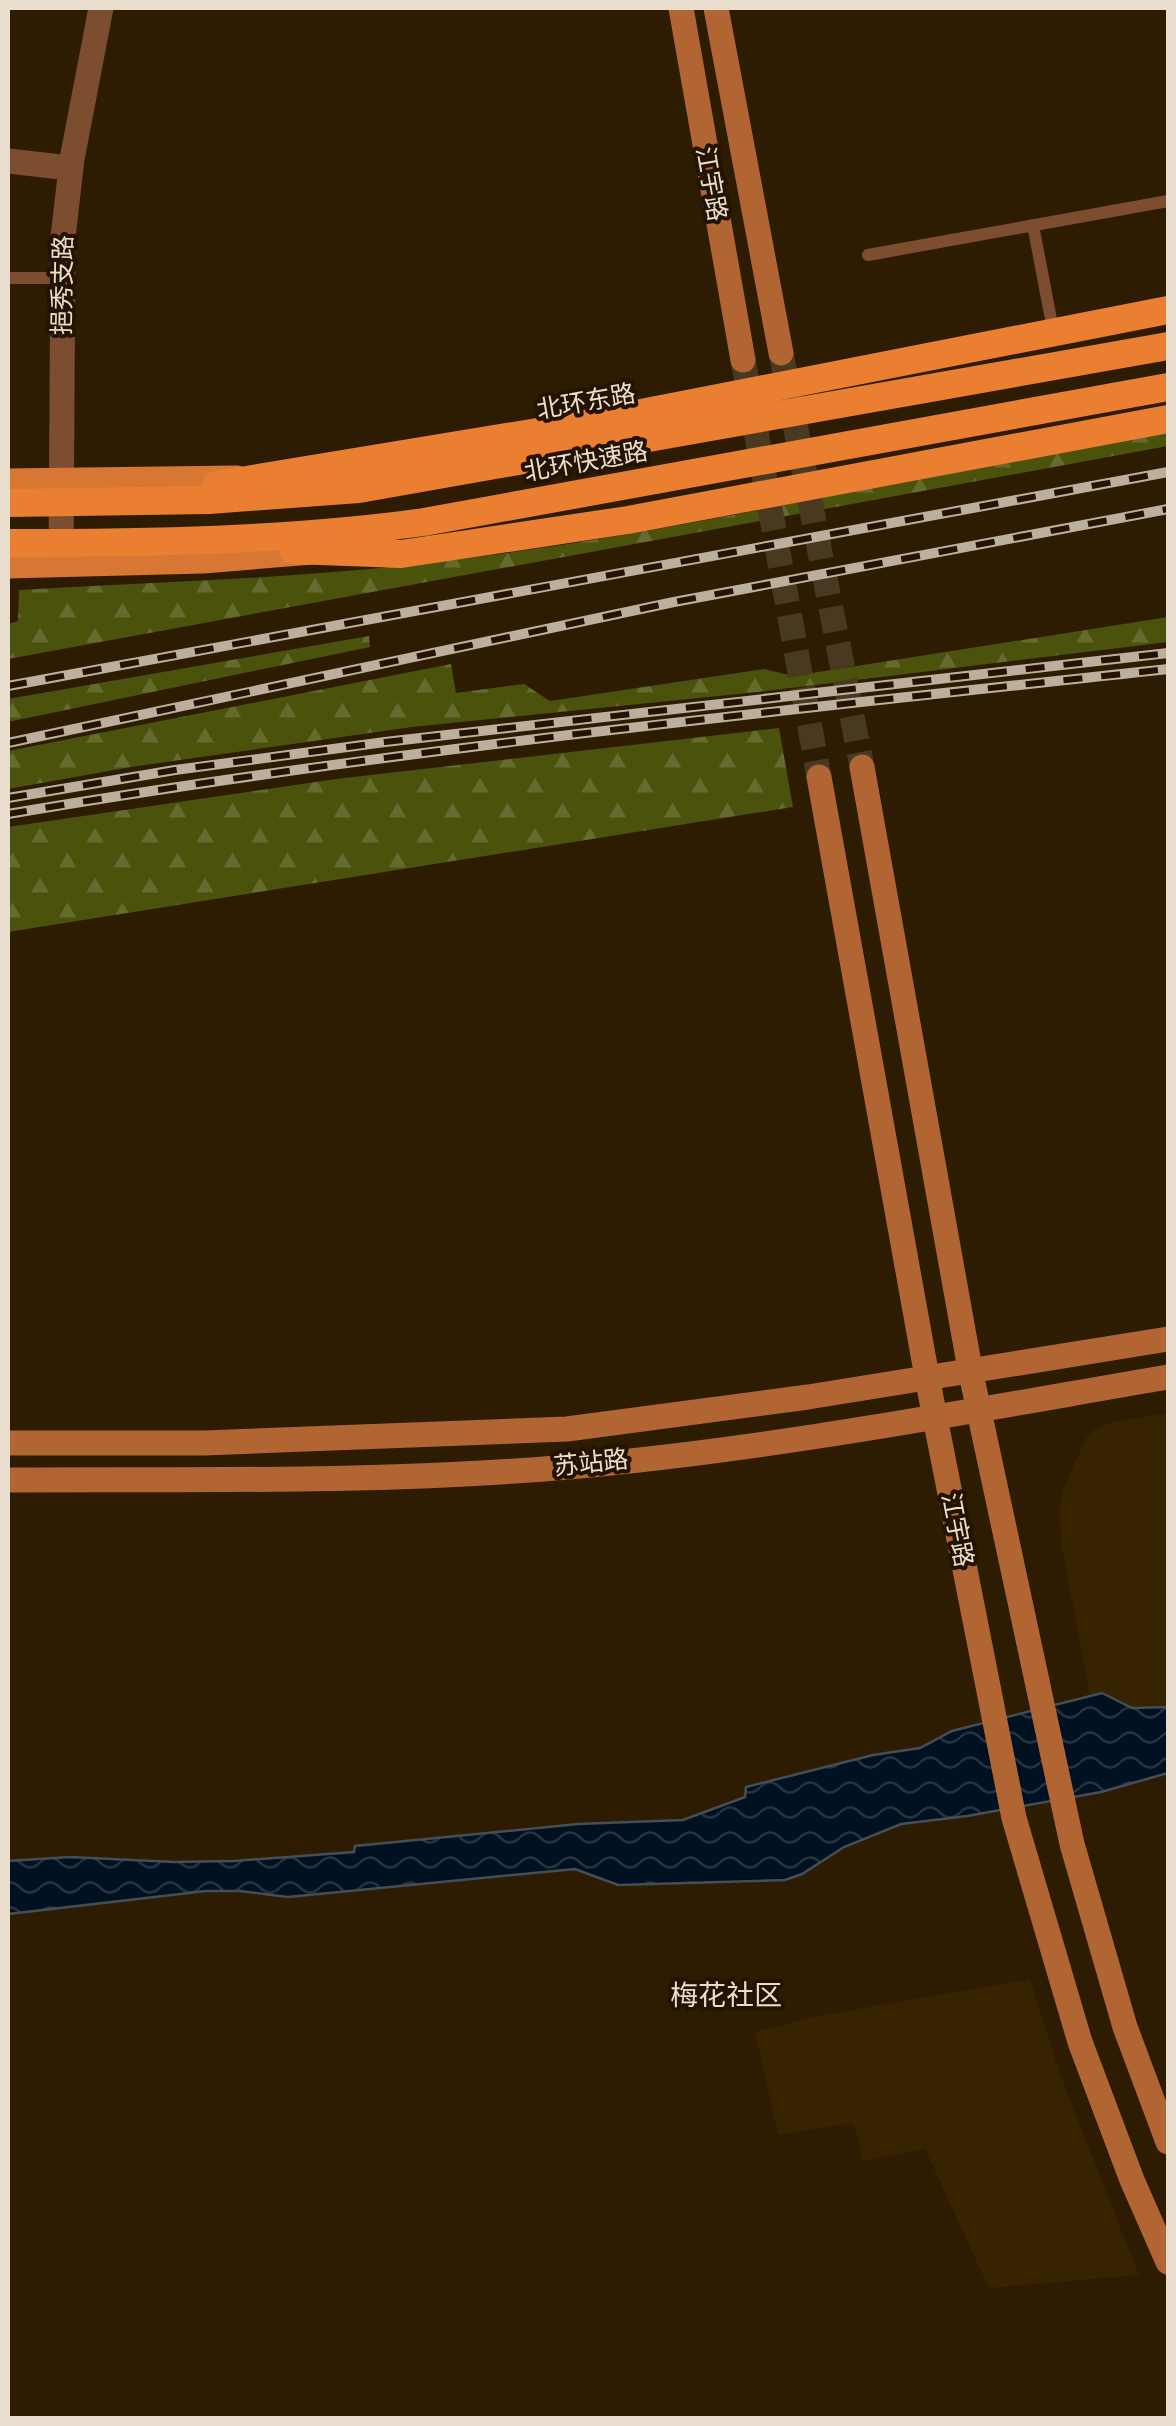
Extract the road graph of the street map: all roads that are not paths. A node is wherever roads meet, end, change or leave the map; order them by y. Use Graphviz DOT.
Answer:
graph roads {
  1 [pos="101,8"];
  2 [pos="682,8"];
  3 [pos="716,8"];
  4 [pos="8,161"];
  5 [pos="70,168"];
  6 [pos="1168,201"];
  7 [pos="1032,226"];
  8 [pos="868,255"];
  9 [pos="8,278"];
  10 [pos="63,278"];
  11 [pos="1168,310"];
  12 [pos="1168,321"];
  13 [pos="1055,342"];
  14 [pos="1168,346"];
  15 [pos="781,353"];
  16 [pos="743,360"];
  17 [pos="1168,387"];
  18 [pos="1168,408"];
  19 [pos="1168,418"];
  20 [pos="8,481"];
  21 [pos="61,481"];
  22 [pos="8,503"];
  23 [pos="119,503"];
  24 [pos="117,543"];
  25 [pos="8,544"];
  26 [pos="8,566"];
  27 [pos="62,566"];
  28 [pos="862,767"];
  29 [pos="818,778"];
  30 [pos="1168,1339"];
  31 [pos="970,1369"];
  32 [pos="928,1377"];
  33 [pos="1168,1377"];
  34 [pos="978,1409"];
  35 [pos="936,1418"];
  36 [pos="8,1443"];
  37 [pos="8,1480"];
  38 [pos="1168,2142"];
  39 [pos="1168,2262"];
  1 -- 5 [label="street, 挹秀支路"];
  2 -- 16 [label="main road, 江宇路"];
  3 -- 15 [label="main road, 江宇路"];
  4 -- 5 [label="street"];
  5 -- 10 [label="street, 挹秀支路"];
  6 -- 7 [label="lane"];
  7 -- 8 [label="lane"];
  7 -- 13 [label="lane"];
  9 -- 10 [label="lane"];
  10 -- 21 [label="street, 挹秀支路"];
  11 -- 23 [label="highway"];
  12 -- 13 [label="main road, 北环东路"];
  13 -- 21 [label="main road, 北环东路"];
  14 -- 23 [label="highway, 北环快速路"];
  17 -- 24 [label="highway, 北环快速路"];
  18 -- 27 [label="main road"];
  19 -- 24 [label="highway"];
  20 -- 21 [label="main road, 北环东路"];
  21 -- 27 [label="street, 挹秀支路"];
  22 -- 23 [label="highway, 北环快速路"];
  24 -- 25 [label="highway, 北环快速路"];
  26 -- 27 [label="main road"];
  28 -- 31 [label="main road, 江宇路"];
  29 -- 32 [label="main road, 江宇路"];
  30 -- 31 [label="main road, 苏站路"];
  31 -- 32 [label="main road, 苏站路"];
  31 -- 34 [label="main road, 江宇路"];
  32 -- 35 [label="main road, 江宇路"];
  32 -- 36 [label="main road, 苏站路"];
  33 -- 34 [label="main road, 苏站路"];
  34 -- 35 [label="main road, 苏站路"];
  34 -- 38 [label="main road, 江宇路"];
  35 -- 37 [label="main road, 苏站路"];
  35 -- 39 [label="main road, 江宇路"];
}
